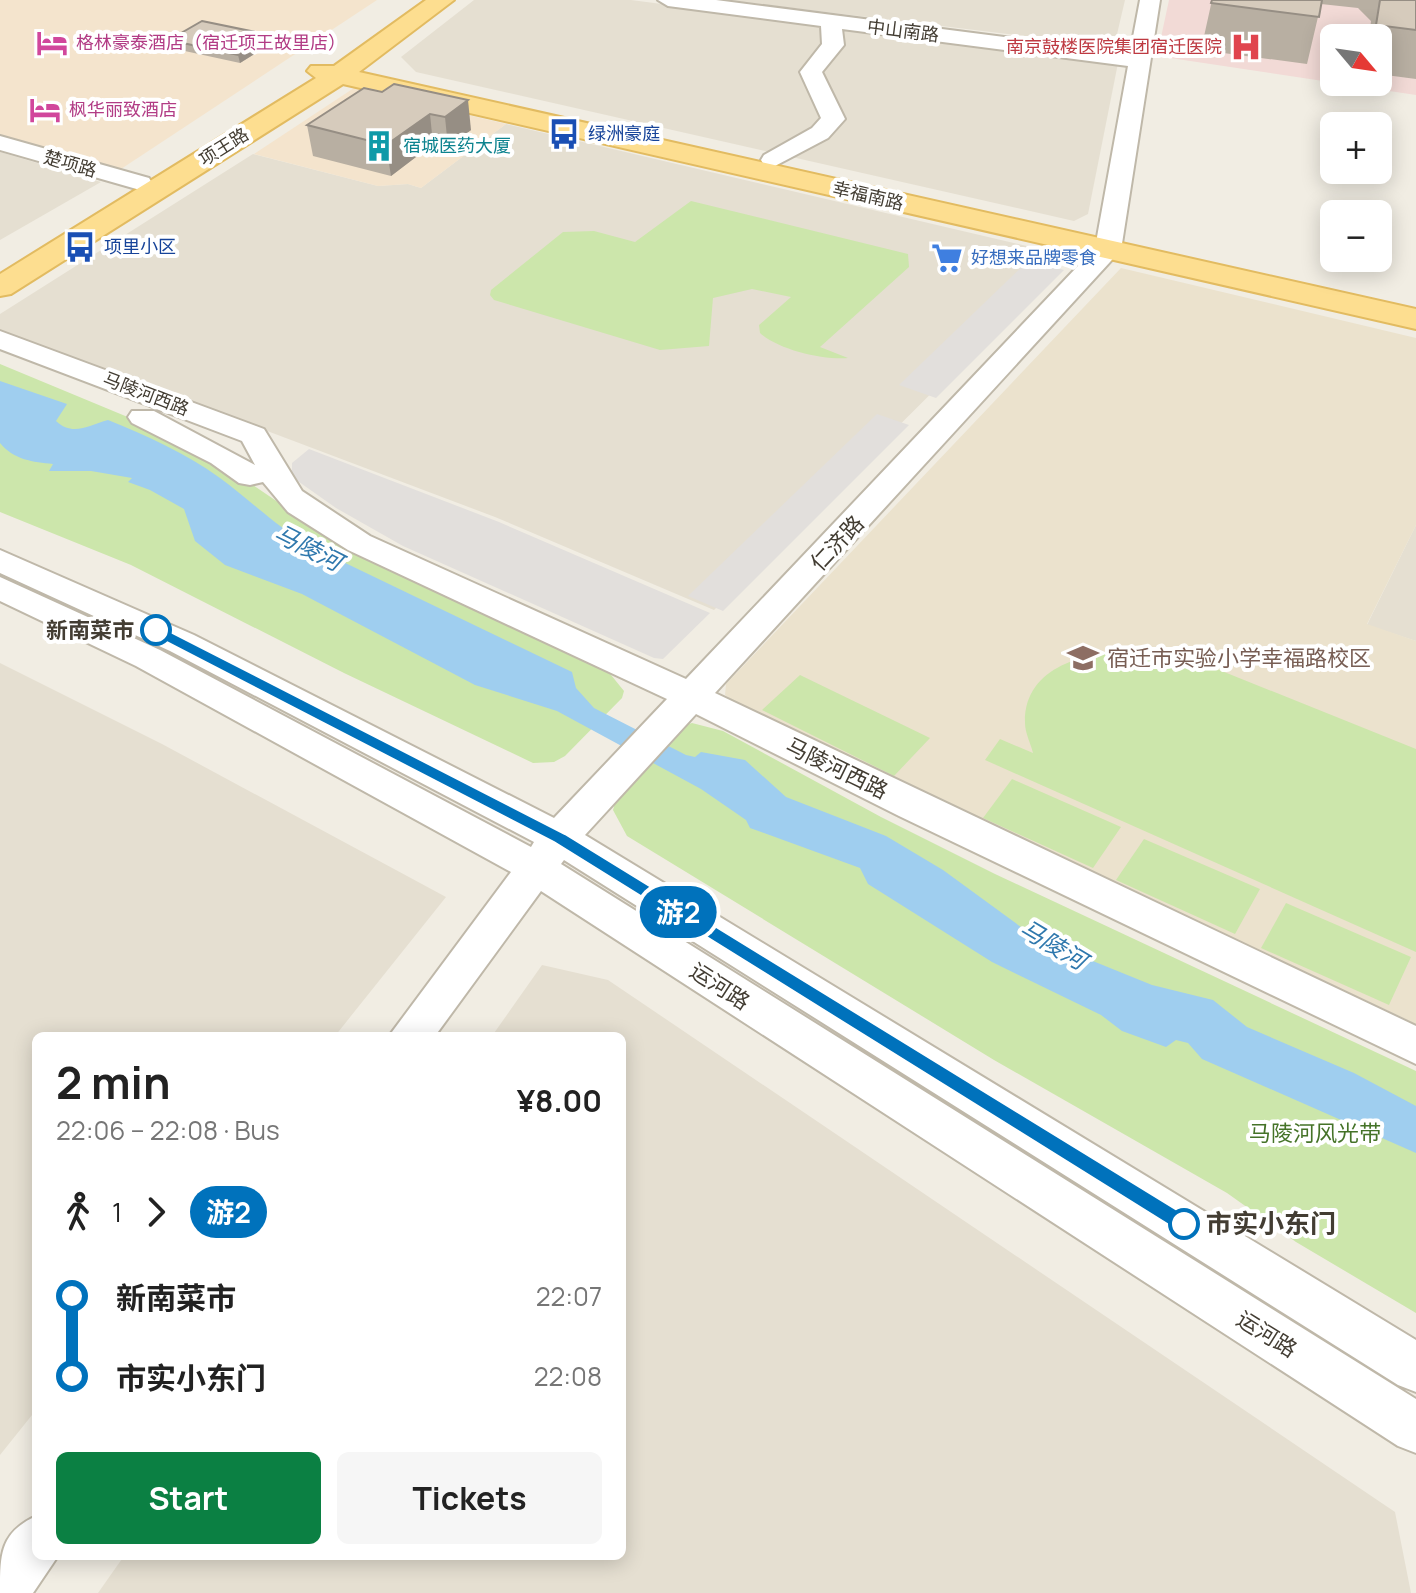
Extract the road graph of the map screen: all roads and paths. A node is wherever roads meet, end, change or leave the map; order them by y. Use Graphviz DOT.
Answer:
graph roads {
  1 [pos="421,0"];
  2 [pos="442,0"];
  3 [pos="668,0"];
  4 [pos="1150,0"];
  5 [pos="831,21"];
  6 [pos="1137,61"];
  7 [pos="336,68"];
  8 [pos="0,143"];
  9 [pos="773,160"];
  10 [pos="140,183"];
  11 [pos="1109,243"];
  12 [pos="0,263"];
  13 [pos="0,287"];
  14 [pos="1416,303"];
  15 [pos="1416,319"];
  16 [pos="0,339"];
  17 [pos="0,358"];
  18 [pos="272,471"];
  19 [pos="0,560"];
  20 [pos="0,588"];
  21 [pos="691,696"];
  22 [pos="548,853"];
  23 [pos="414,1032"];
  24 [pos="1416,1046"];
  25 [pos="1416,1368"];
  26 [pos="1416,1428"];
  27 [pos="32,1548"];
  28 [pos="0,1592"];
  1 -- 7 [label="main road, 项王路"];
  2 -- 7 [label="main road, 项王路"];
  3 -- 5 [label="street, 中山南路"];
  4 -- 6 [label="street"];
  5 -- 6 [label="street, 中山南路"];
  5 -- 9 [label="street"];
  6 -- 11 [label="street"];
  7 -- 9 [label="main road, 幸福南路"];
  7 -- 10 [label="main road, 项王路"];
  7 -- 11 [label="main road, 幸福南路"];
  7 -- 13 [label="main road, 项王路"];
  8 -- 10 [label="street, 楚项路"];
  9 -- 11 [label="main road, 幸福南路"];
  10 -- 12 [label="main road, 项王路"];
  11 -- 14 [label="main road, 幸福南路"];
  11 -- 15 [label="main road, 幸福南路"];
  11 -- 21 [label="street, 仁济路"];
  16 -- 18 [label="street, 马陵河西路"];
  17 -- 18 [label="street, 马陵河西路"];
  18 -- 21 [label="street, 马陵河西路"];
  19 -- 22 [label="street, 运河路"];
  20 -- 22 [label="street, 运河路"];
  21 -- 22 [label="street, 仁济路"];
  21 -- 24 [label="street, 马陵河西路"];
  22 -- 23 [label="street, 仁济路"];
  22 -- 25 [label="street, 运河路"];
  22 -- 26 [label="street, 运河路"];
  27 -- 28 [label="street"];
}
